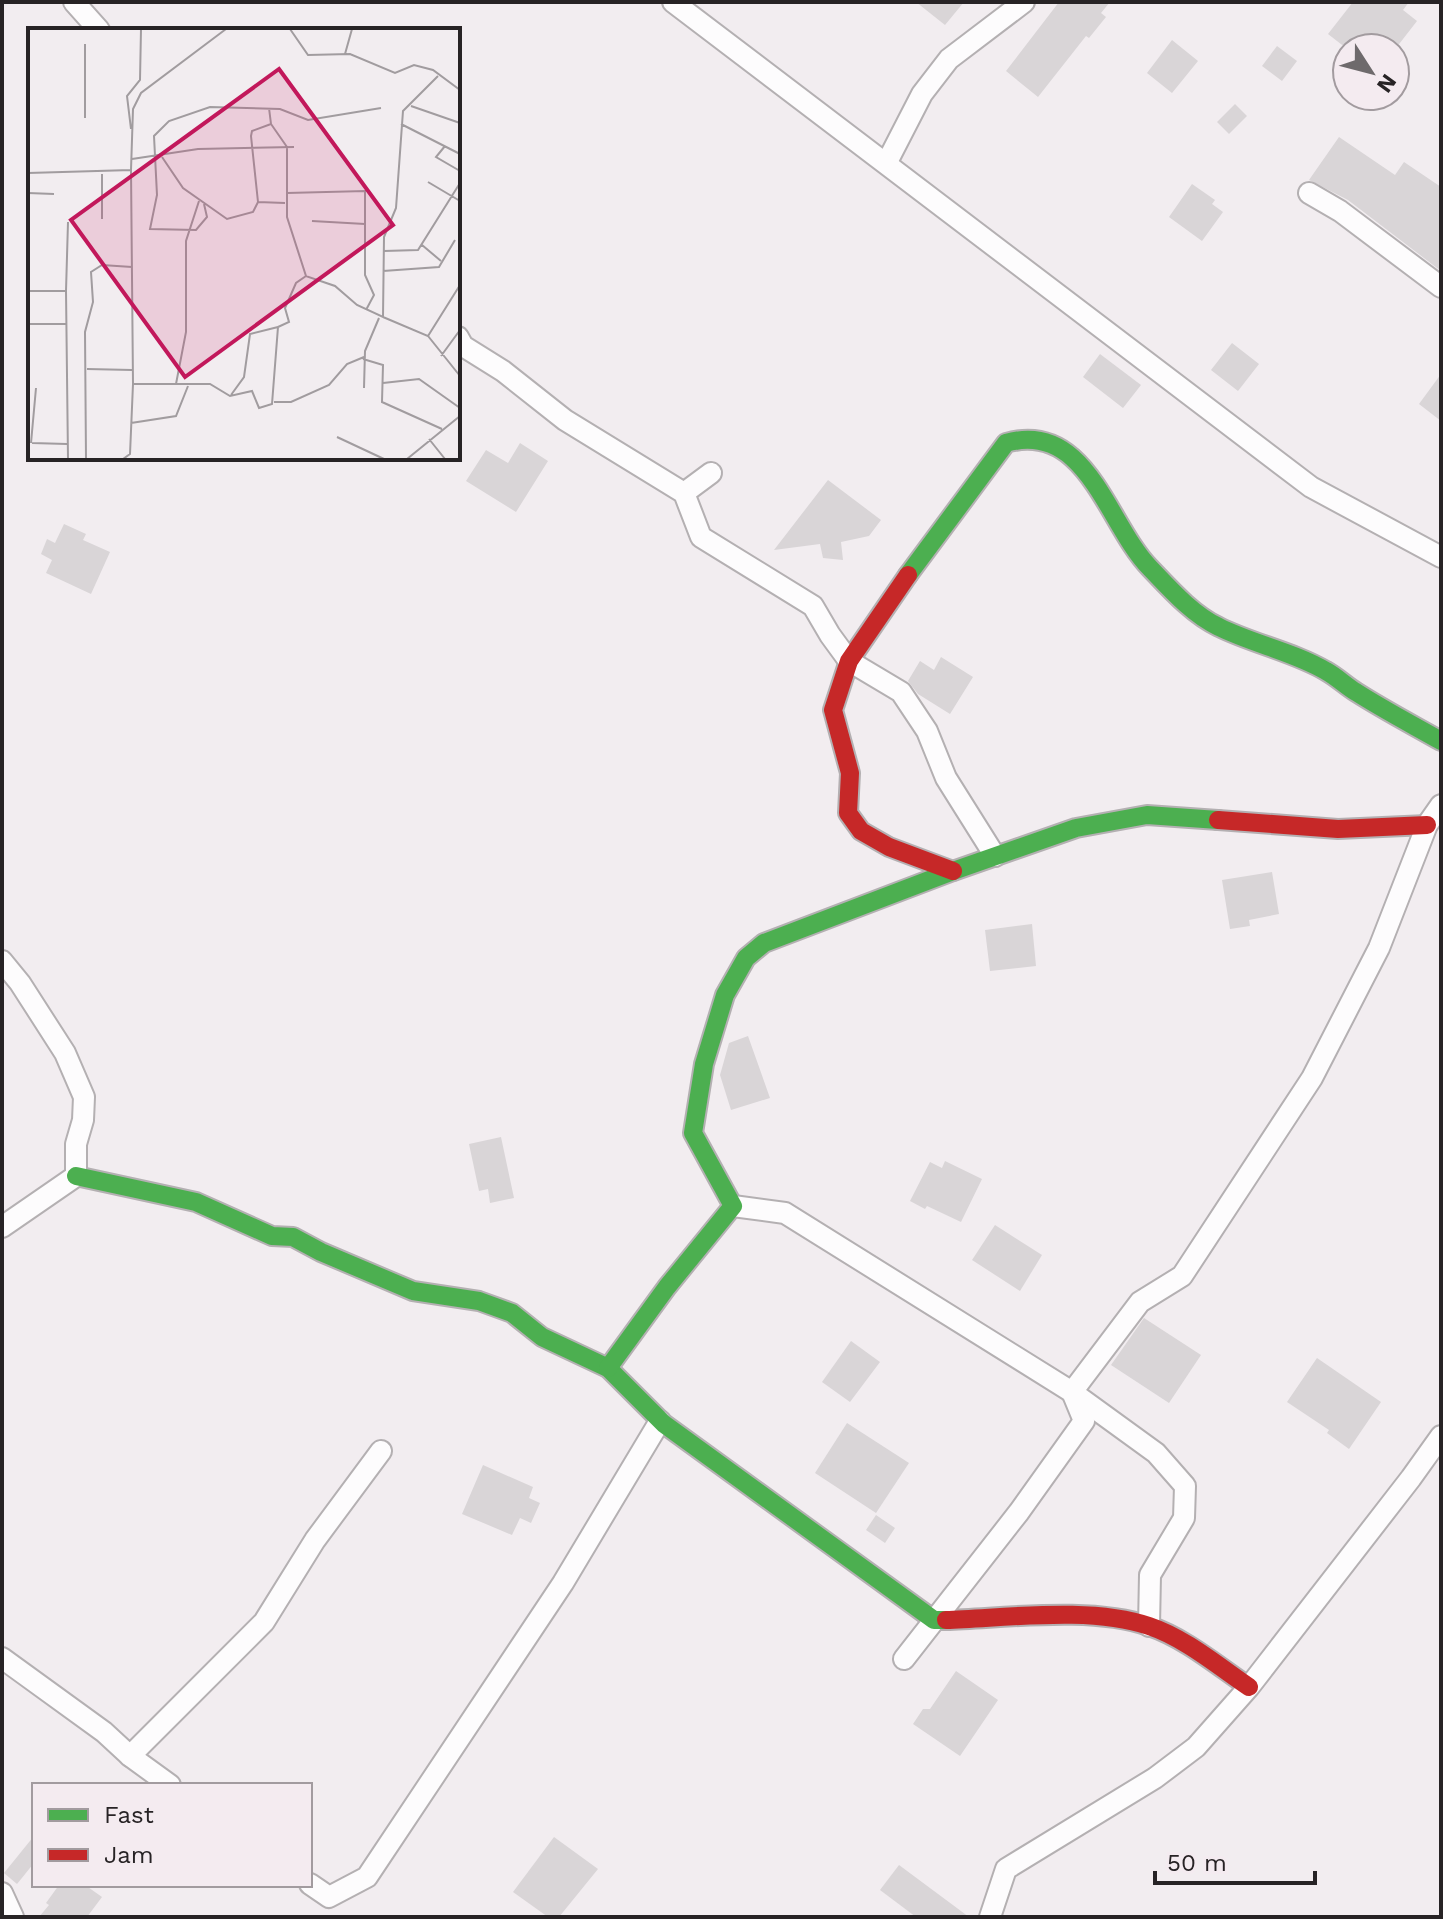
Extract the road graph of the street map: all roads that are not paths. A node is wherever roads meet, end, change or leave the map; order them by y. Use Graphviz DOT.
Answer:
graph roads {
  1 [pos="74,2"];
  2 [pos="673,2"];
  3 [pos="1024,2"];
  4 [pos="97,28"];
  5 [pos="887,162"];
  6 [pos="1309,193"];
  7 [pos="1441,287"];
  8 [pos="460,341"];
  9 [pos="711,473"];
  10 [pos="684,493"];
  11 [pos="1441,557"];
  12 [pos="849,661"];
  13 [pos="1441,741"];
  14 [pos="1441,805"];
  15 [pos="1427,825"];
  16 [pos="995,856"];
  17 [pos="953,871"];
  18 [pos="2,961"];
  19 [pos="76,1176"];
  20 [pos="733,1206"];
  21 [pos="2,1227"];
  22 [pos="608,1368"];
  23 [pos="1072,1392"];
  24 [pos="660,1421"];
  25 [pos="1441,1436"];
  26 [pos="381,1451"];
  27 [pos="934,1620"];
  28 [pos="1149,1626"];
  29 [pos="2,1658"];
  30 [pos="904,1659"];
  31 [pos="1249,1687"];
  32 [pos="130,1756"];
  33 [pos="167,1783"];
  34 [pos="312,1885"];
  35 [pos="2,1893"];
  36 [pos="13,1917"];
  37 [pos="990,1917"];
  1 -- 4 [label="street"];
  2 -- 5 [label="street"];
  3 -- 5 [label="street"];
  5 -- 11 [label="street"];
  6 -- 7 [label="street"];
  8 -- 10 [label="street"];
  9 -- 10 [label="street"];
  10 -- 12 [label="street"];
  12 -- 13 [label="street"];
  12 -- 16 [label="street"];
  12 -- 17 [label="street"];
  14 -- 15 [label="street"];
  15 -- 16 [label="street"];
  15 -- 23 [label="street"];
  16 -- 17 [label="street"];
  17 -- 20 [label="street"];
  18 -- 19 [label="street"];
  19 -- 21 [label="street"];
  19 -- 22 [label="street"];
  20 -- 22 [label="street"];
  20 -- 23 [label="street"];
  22 -- 24 [label="street"];
  23 -- 27 [label="street"];
  23 -- 28 [label="street"];
  24 -- 27 [label="street"];
  24 -- 34 [label="street"];
  25 -- 31 [label="street"];
  26 -- 32 [label="street"];
  27 -- 28 [label="street"];
  27 -- 30 [label="street"];
  28 -- 31 [label="street"];
  29 -- 32 [label="street"];
  31 -- 37 [label="street"];
  32 -- 33 [label="street"];
  35 -- 36 [label="street"];
}
